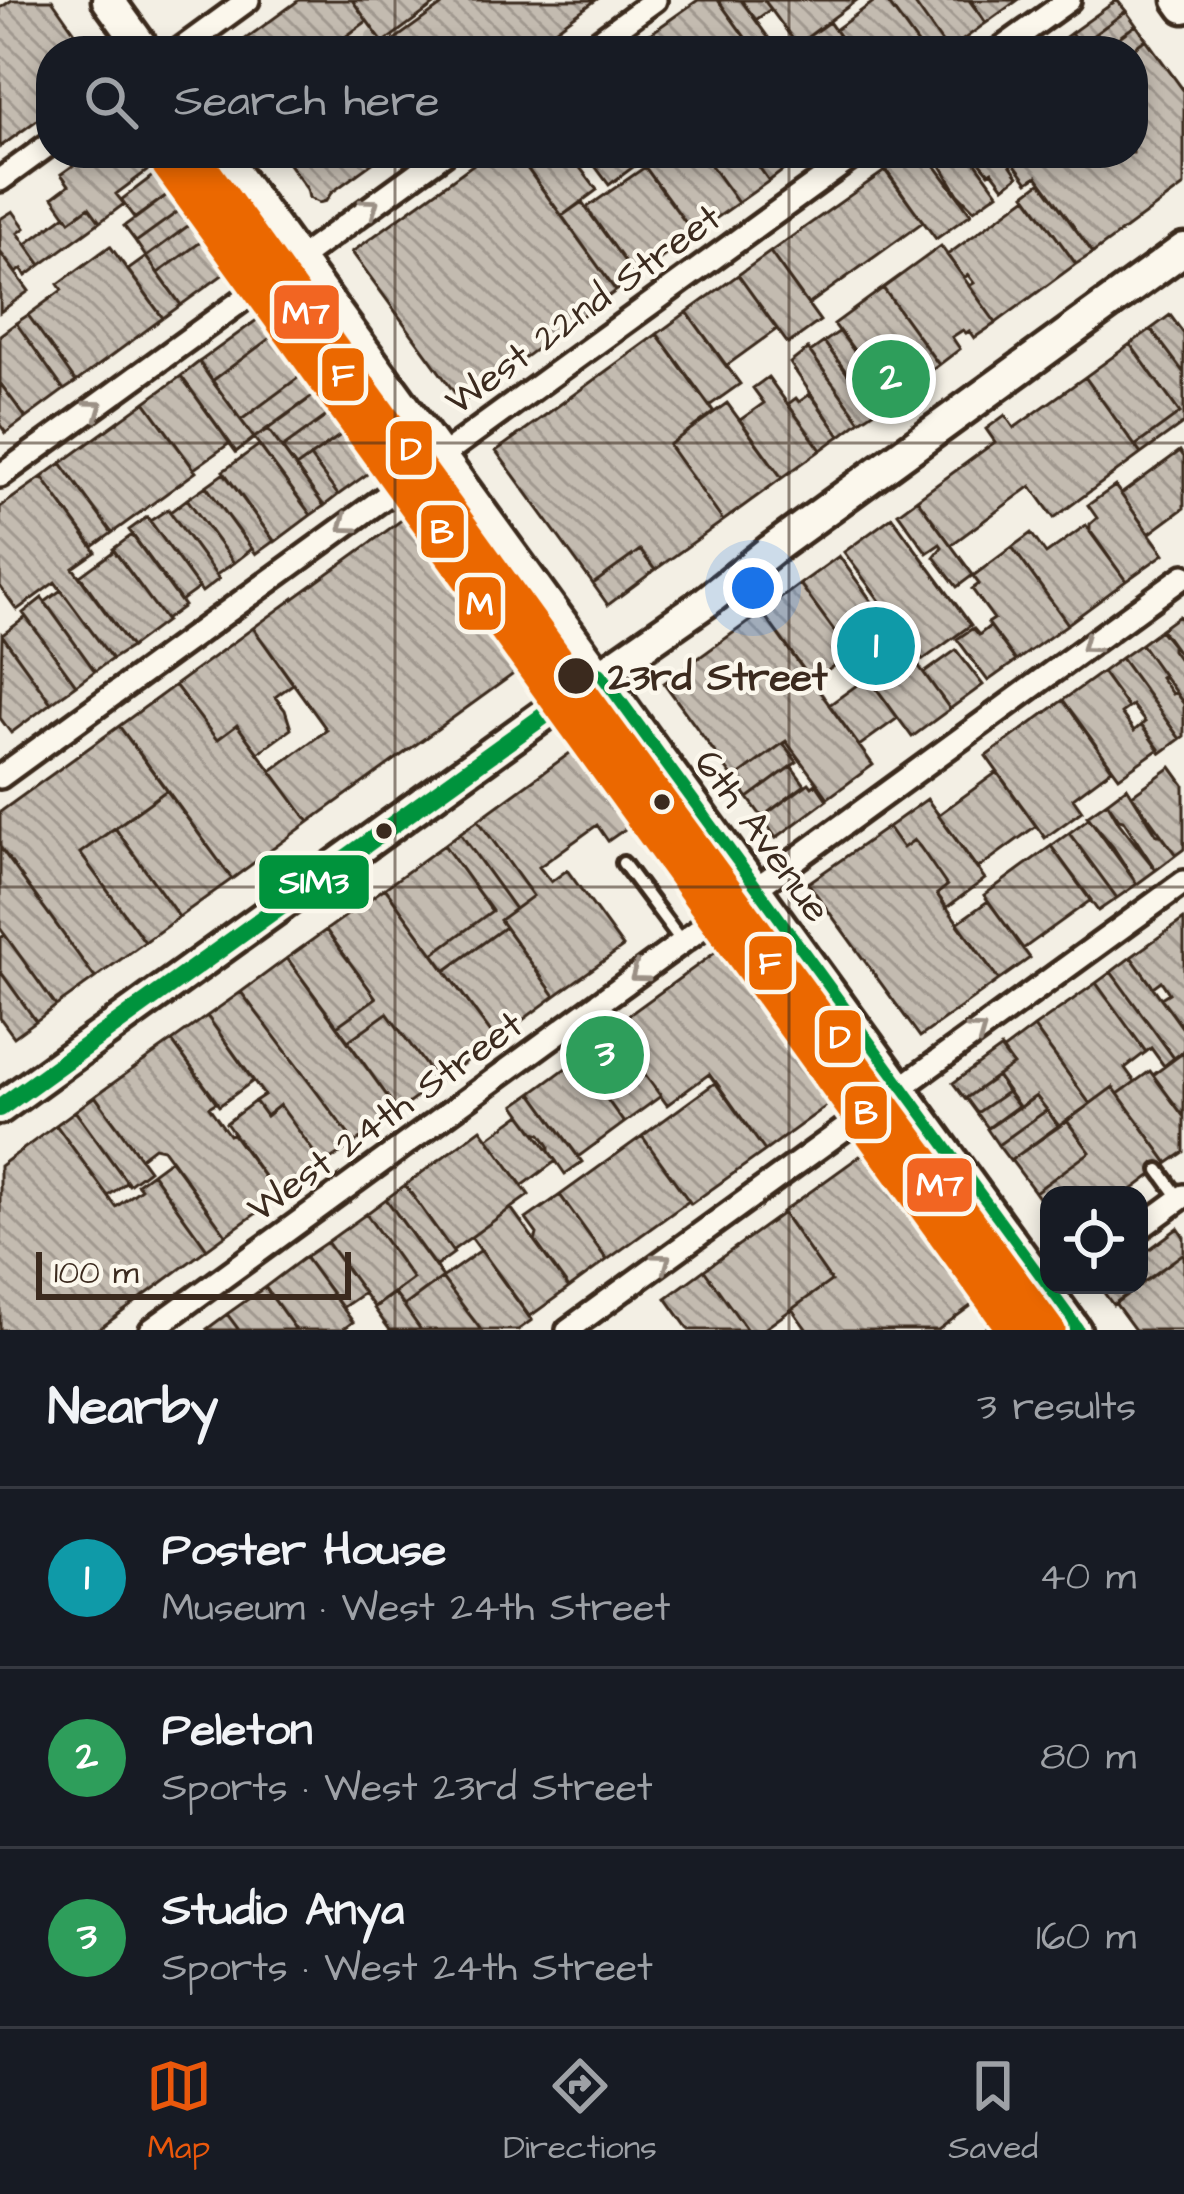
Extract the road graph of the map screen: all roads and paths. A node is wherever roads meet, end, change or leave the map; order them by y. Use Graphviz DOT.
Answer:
graph roads {
  1 [pos="108,0"];
  2 [pos="248,0"];
  3 [pos="656,0"];
  4 [pos="1069,0"];
  5 [pos="1179,0"];
  6 [pos="1184,7"];
  7 [pos="134,36"];
  8 [pos="199,36"];
  9 [pos="606,36"];
  10 [pos="1019,36"];
  11 [pos="36,154"];
  12 [pos="231,168"];
  13 [pos="424,168"];
  14 [pos="837,168"];
  15 [pos="0,180"];
  16 [pos="1184,249"];
  17 [pos="298,260"];
  18 [pos="440,456"];
  19 [pos="0,476"];
  20 [pos="1184,577"];
  21 [pos="599,676"];
  22 [pos="0,777"];
  23 [pos="623,863"];
  24 [pos="1184,882"];
  25 [pos="754,889"];
  26 [pos="682,942"];
  27 [pos="900,1088"];
  28 [pos="0,1108"];
  29 [pos="1160,1170"];
  30 [pos="1182,1197"];
  31 [pos="1148,1222"];
  32 [pos="1040,1269"];
  33 [pos="1050,1294"];
  34 [pos="1058,1294"];
  35 [pos="151,1330"];
  36 [pos="568,1330"];
  37 [pos="1000,1330"];
  38 [pos="1075,1330"];
  1 -- 7 [label="main road"];
  2 -- 8 [label="street"];
  3 -- 9 [label="street"];
  4 -- 10 [label="street"];
  5 -- 6 [label="main road"];
  11 -- 15 [label="street"];
  12 -- 17 [label="main road, 6th Avenue"];
  17 -- 13 [label="street, one-way"];
  14 -- 18 [label="street, West 22nd Street"];
  16 -- 21 [label="main road"];
  17 -- 18 [label="main road, 6th Avenue"];
  19 -- 17 [label="street, one-way"];
  18 -- 21 [label="main road, 6th Avenue"];
  18 -- 22 [label="street, West 22nd Street, one-way"];
  20 -- 25 [label="street, West 24th Street, one-way"];
  21 -- 25 [label="main road, 6th Avenue"];
  21 -- 28 [label="main road"];
  23 -- 26 [label="lane"];
  27 -- 24 [label="street, one-way"];
  25 -- 26 [label="street, West 24th Street"];
  25 -- 27 [label="main road, 6th Avenue"];
  26 -- 35 [label="street, West 24th Street, one-way"];
  27 -- 32 [label="main road, 6th Avenue"];
  36 -- 27 [label="street, one-way"];
  29 -- 30 [label="lane"];
  30 -- 31 [label="street"];
  33 -- 37 [label="street"];
  34 -- 38 [label="main road, 6th Avenue"];
}
